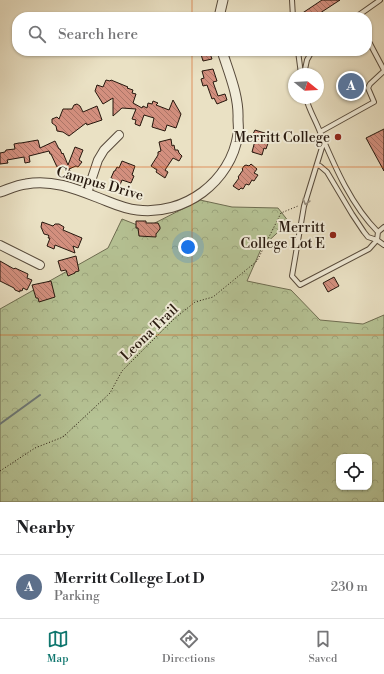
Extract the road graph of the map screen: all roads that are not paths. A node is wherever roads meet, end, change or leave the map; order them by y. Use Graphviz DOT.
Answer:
graph roads {
  1 [pos="222,0"];
  2 [pos="292,0"];
  3 [pos="380,0"];
  4 [pos="220,12"];
  5 [pos="293,12"];
  6 [pos="363,12"];
  7 [pos="372,47"];
  8 [pos="223,56"];
  9 [pos="299,56"];
  10 [pos="309,56"];
  11 [pos="301,68"];
  12 [pos="304,68"];
  13 [pos="384,70"];
  14 [pos="308,104"];
  15 [pos="320,132"];
  16 [pos="119,136"];
  17 [pos="324,141"];
  18 [pos="317,165"];
  19 [pos="0,192"];
  20 [pos="87,193"];
  21 [pos="384,227"];
  22 [pos="378,232"];
  23 [pos="377,240"];
  24 [pos="0,245"];
  25 [pos="384,245"];
  26 [pos="40,265"];
  1 -- 4 [label="street"];
  2 -- 5 [label="lane"];
  3 -- 6 [label="lane"];
  7 -- 13 [label="lane"];
  8 -- 20 [label="street, Campus Drive"];
  9 -- 11 [label="lane"];
  10 -- 12 [label="lane"];
  13 -- 15 [label="lane"];
  14 -- 15 [label="lane"];
  15 -- 17 [label="lane"];
  16 -- 20 [label="street"];
  17 -- 18 [label="lane"];
  17 -- 22 [label="lane"];
  18 -- 23 [label="lane"];
  18 -- 23 [label="lane, one-way"];
  19 -- 20 [label="street, Campus Drive"];
  21 -- 22 [label="lane"];
  22 -- 23 [label="lane"];
  23 -- 25 [label="lane"];
  24 -- 26 [label="street"];
}
